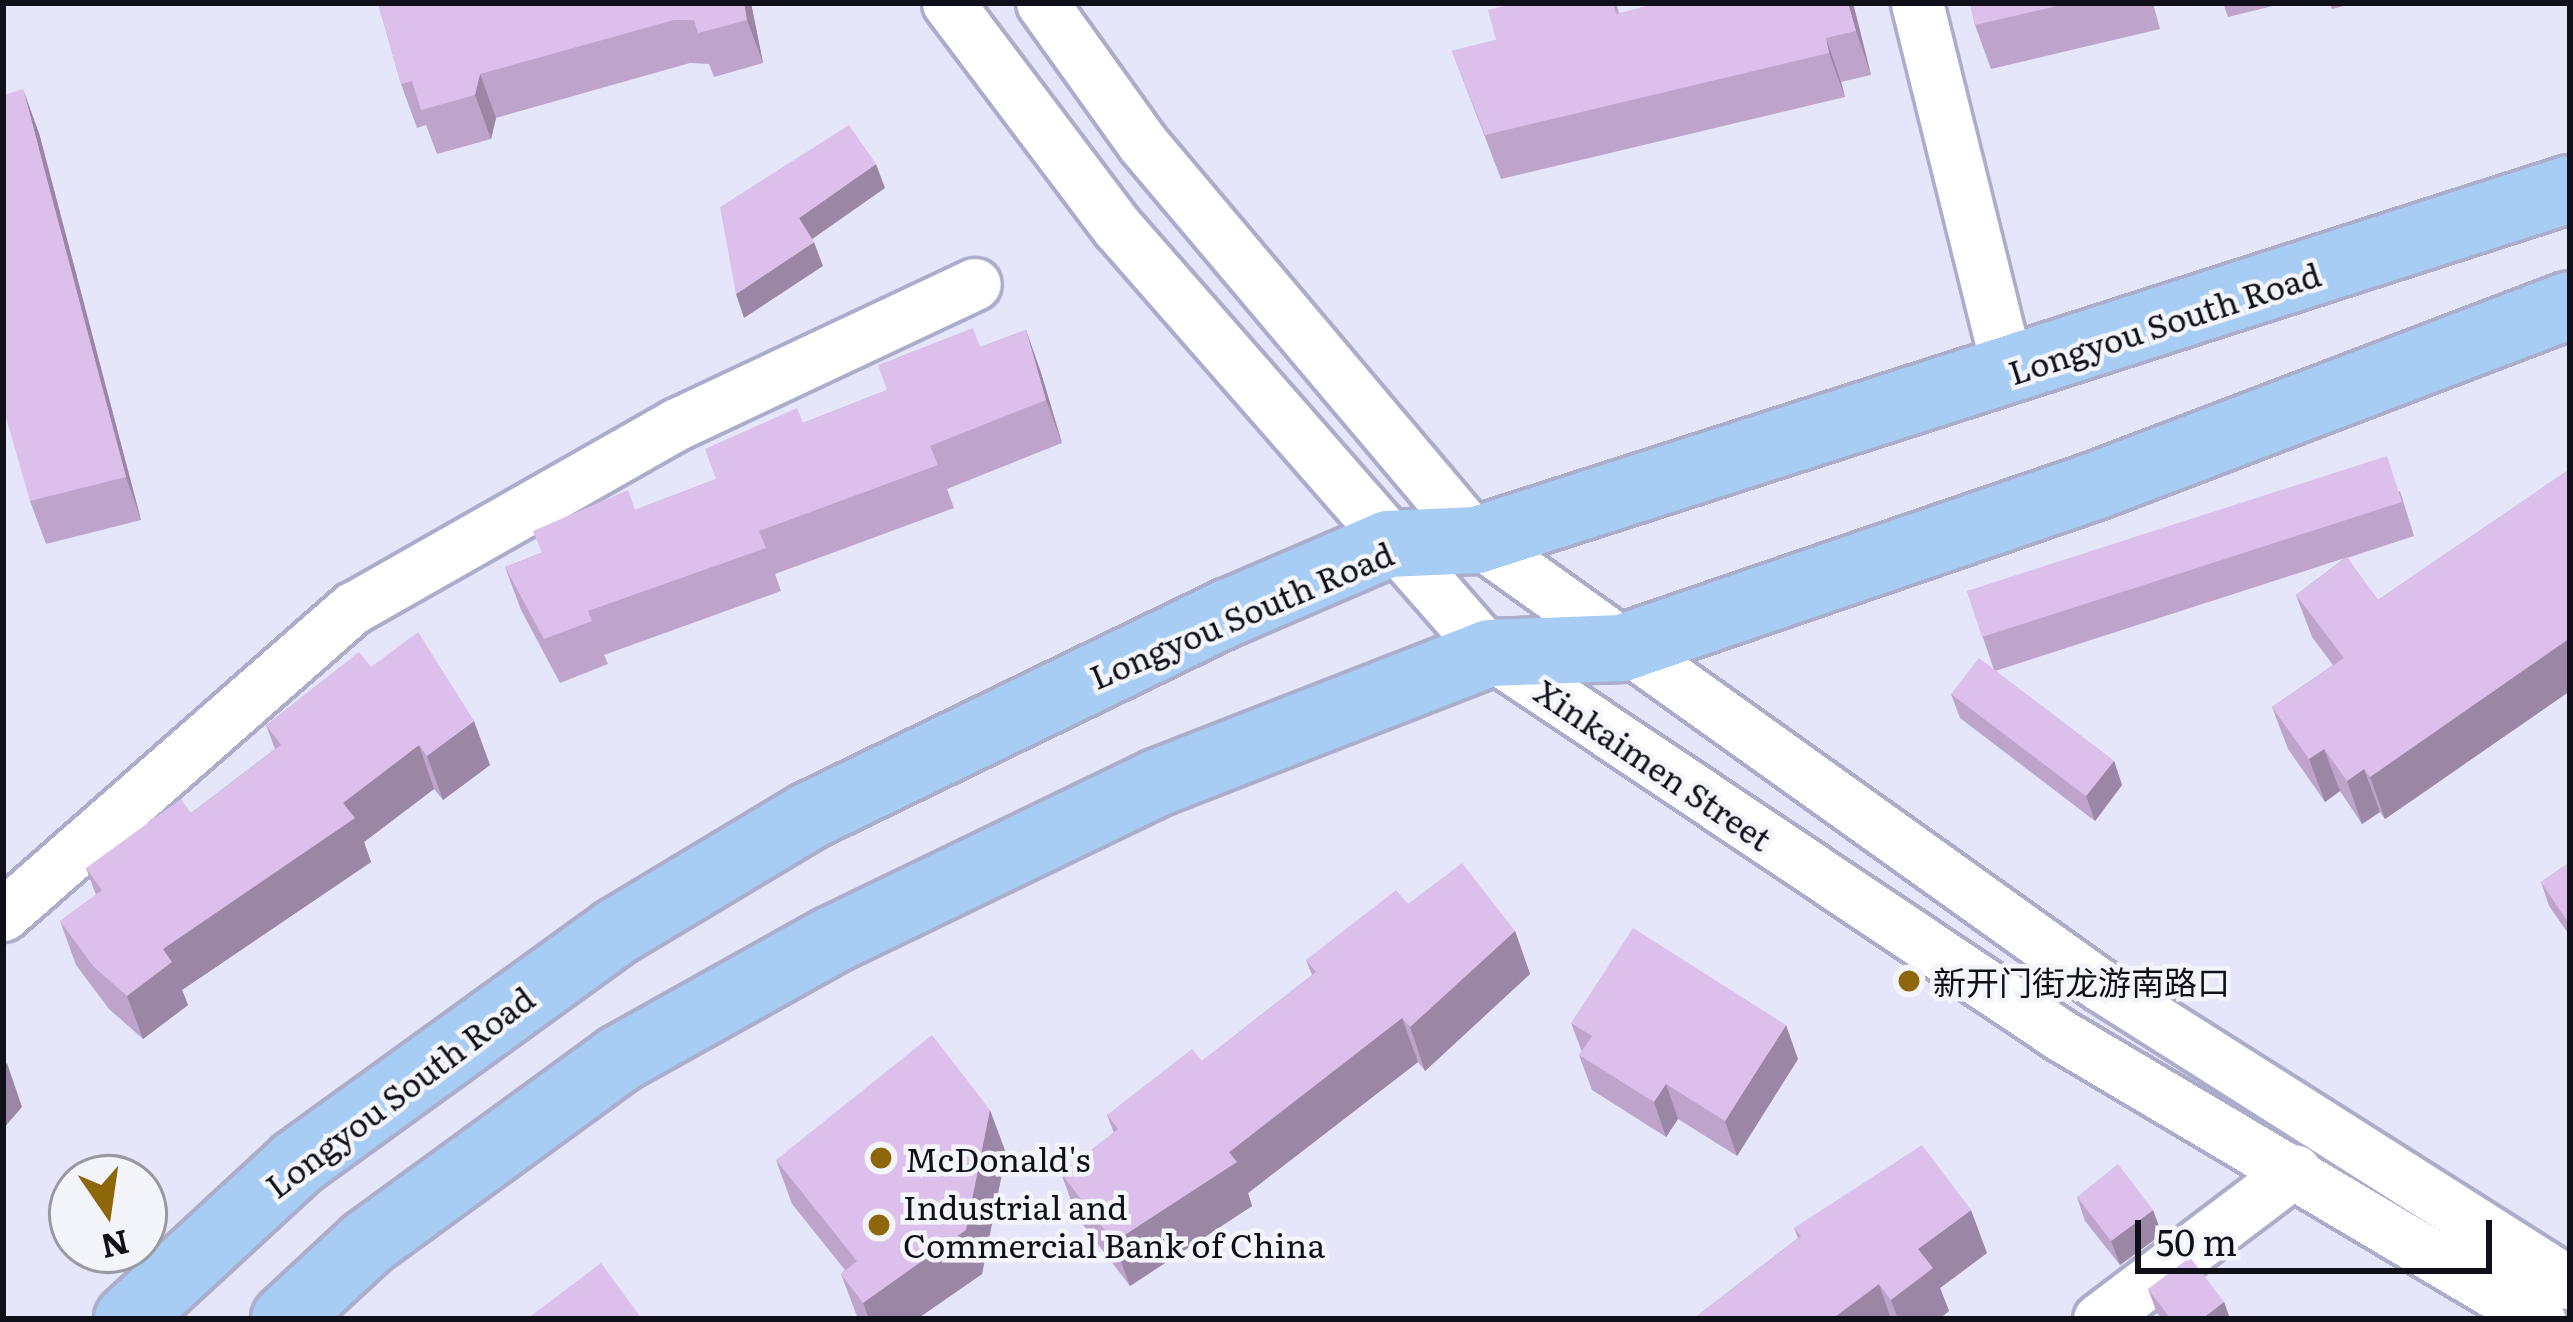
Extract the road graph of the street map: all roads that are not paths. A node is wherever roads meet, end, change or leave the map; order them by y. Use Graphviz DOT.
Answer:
graph roads {
  1 [pos="948,3"];
  2 [pos="1042,3"];
  3 [pos="1917,3"];
  4 [pos="2570,189"];
  5 [pos="975,284"];
  6 [pos="2570,305"];
  7 [pos="2009,374"];
  8 [pos="1477,540"];
  9 [pos="1388,544"];
  10 [pos="1622,648"];
  11 [pos="1490,653"];
  12 [pos="3,915"];
  13 [pos="2295,1171"];
  14 [pos="2570,1283"];
  15 [pos="128,1319"];
  16 [pos="285,1319"];
  17 [pos="2099,1319"];
  18 [pos="2539,1319"];
  1 -- 9 [label="street, Xinkaimen Street"];
  2 -- 8 [label="street"];
  3 -- 7 [label="street"];
  4 -- 7 [label="main road, Longyou South Road"];
  5 -- 12 [label="street"];
  6 -- 10 [label="main road"];
  7 -- 8 [label="main road, Longyou South Road"];
  8 -- 9 [label="main road, Longyou South Road"];
  8 -- 10 [label="street"];
  9 -- 11 [label="street, Xinkaimen Street"];
  9 -- 15 [label="main road, Longyou South Road"];
  10 -- 11 [label="main road"];
  10 -- 14 [label="street"];
  11 -- 13 [label="street, Xinkaimen Street"];
  11 -- 16 [label="main road"];
  13 -- 17 [label="street"];
  13 -- 18 [label="street, Xinkaimen Street"];
}
